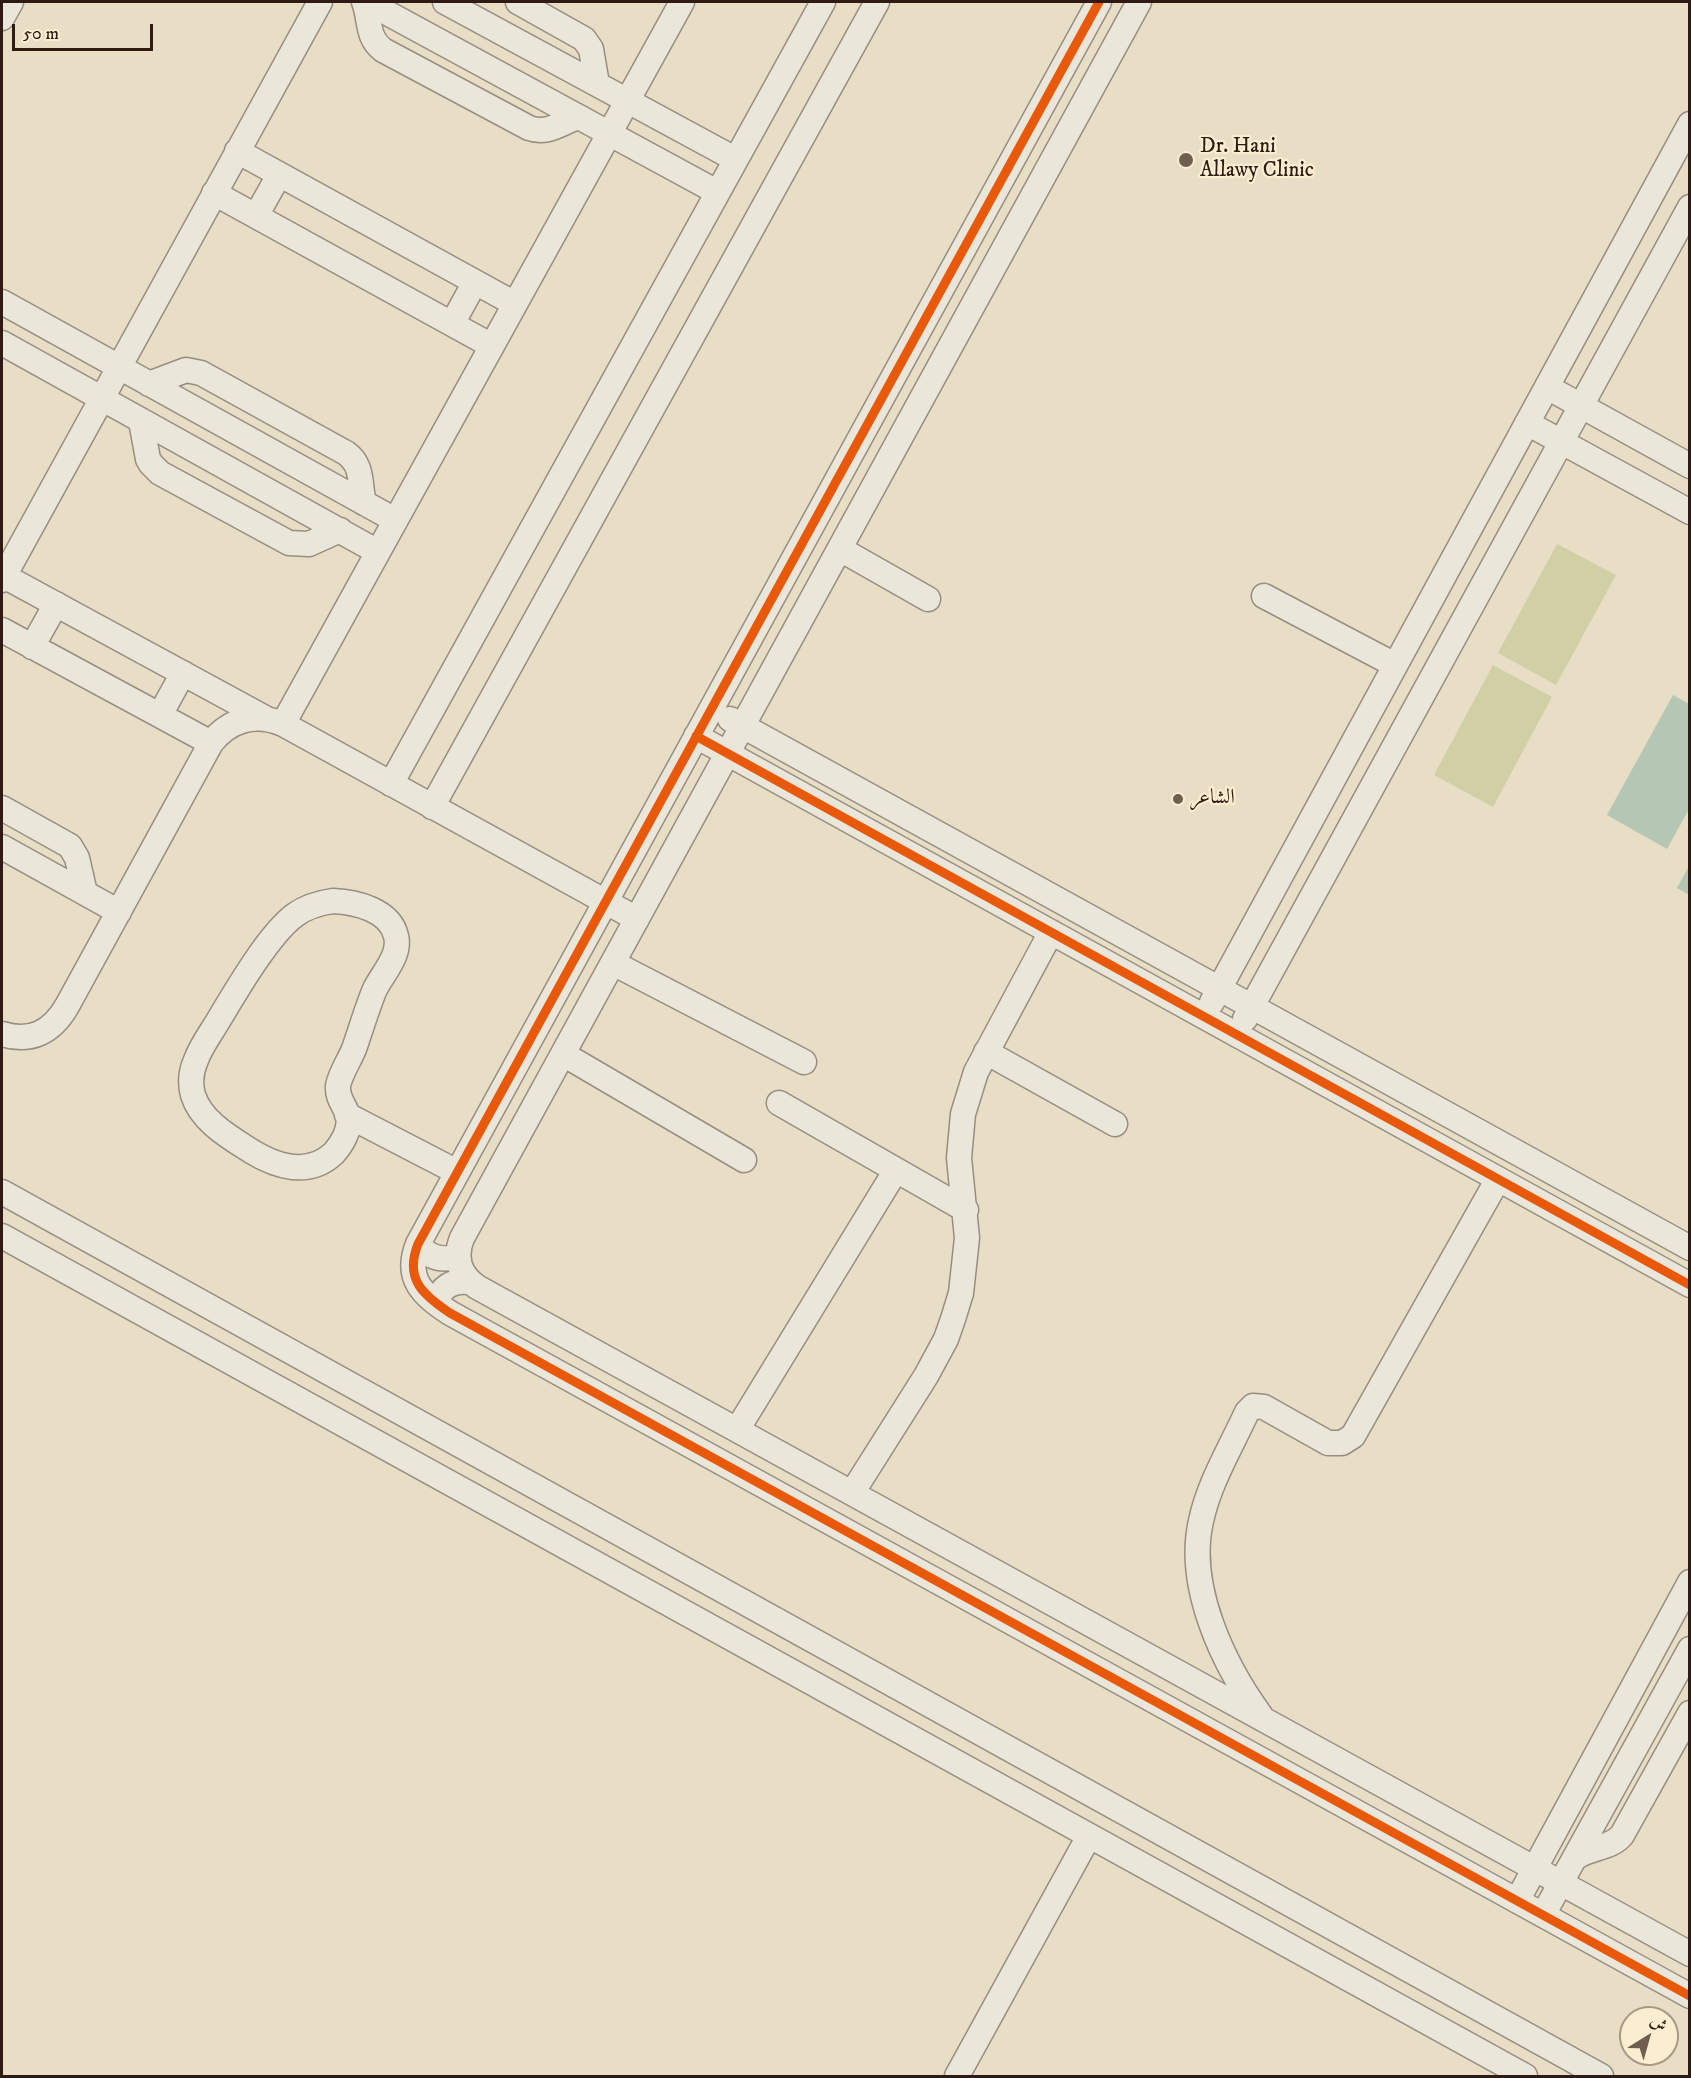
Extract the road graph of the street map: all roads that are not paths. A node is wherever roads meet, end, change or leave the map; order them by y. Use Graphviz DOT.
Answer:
graph roads {
  1 [pos="11,2"];
  2 [pos="320,2"];
  3 [pos="365,2"];
  4 [pos="445,2"];
  5 [pos="518,2"];
  6 [pos="682,2"];
  7 [pos="823,2"];
  8 [pos="877,2"];
  9 [pos="1099,2"];
  10 [pos="1139,2"];
  11 [pos="2,18"];
  12 [pos="597,84"];
  13 [pos="627,100"];
  14 [pos="579,117"];
  15 [pos="1689,124"];
  16 [pos="609,134"];
  17 [pos="237,151"];
  18 [pos="735,159"];
  19 [pos="279,175"];
  20 [pos="717,192"];
  21 [pos="214,193"];
  22 [pos="1689,207"];
  23 [pos="256,216"];
  24 [pos="475,282"];
  25 [pos="2,302"];
  26 [pos="515,304"];
  27 [pos="452,324"];
  28 [pos="2,344"];
  29 [pos="492,346"];
  30 [pos="119,367"];
  31 [pos="149,384"];
  32 [pos="1547,387"];
  33 [pos="101,399"];
  34 [pos="1581,405"];
  35 [pos="141,421"];
  36 [pos="1527,423"];
  37 [pos="1561,441"];
  38 [pos="1689,466"];
  39 [pos="364,503"];
  40 [pos="1689,512"];
  41 [pos="395,520"];
  42 [pos="340,530"];
  43 [pos="840,549"];
  44 [pos="378,552"];
  45 [pos="3,578"];
  46 [pos="1264,596"];
  47 [pos="928,599"];
  48 [pos="56,604"];
  49 [pos="2,630"];
  50 [pos="32,646"];
  51 [pos="1395,665"];
  52 [pos="183,673"];
  53 [pos="711,708"];
  54 [pos="160,715"];
  55 [pos="275,721"];
  56 [pos="742,726"];
  57 [pos="696,736"];
  58 [pos="211,743"];
  59 [pos="728,753"];
  60 [pos="390,784"];
  61 [pos="432,807"];
  62 [pos="2,808"];
  63 [pos="2,847"];
  64 [pos="85,893"];
  65 [pos="605,902"];
  66 [pos="118,912"];
  67 [pos="637,919"];
  68 [pos="1051,932"];
  69 [pos="613,963"];
  70 [pos="1219,989"];
  71 [pos="1252,1007"];
  72 [pos="1204,1016"];
  73 [pos="2,1034"];
  74 [pos="1237,1034"];
  75 [pos="986,1053"];
  76 [pos="563,1054"];
  77 [pos="804,1062"];
  78 [pos="779,1103"];
  79 [pos="348,1115"];
  80 [pos="1115,1124"];
  81 [pos="744,1160"];
  82 [pos="896,1170"];
  83 [pos="457,1172"];
  84 [pos="1498,1179"];
  85 [pos="2,1192"];
  86 [pos="966,1210"];
  87 [pos="2,1236"];
  88 [pos="418,1244"];
  89 [pos="1689,1248"];
  90 [pos="457,1256"];
  91 [pos="469,1282"];
  92 [pos="1689,1285"];
  93 [pos="436,1304"];
  94 [pos="737,1430"];
  95 [pos="852,1493"];
  96 [pos="1689,1582"];
  97 [pos="1689,1649"];
  98 [pos="1689,1713"];
  99 [pos="1264,1720"];
  100 [pos="1089,1836"];
  101 [pos="1575,1858"];
  102 [pos="1534,1869"];
  103 [pos="1561,1883"];
  104 [pos="1518,1901"];
  105 [pos="1543,1915"];
  106 [pos="1686,1944"];
  107 [pos="1689,1995"];
  108 [pos="957,2076"];
  109 [pos="1526,2076"];
  110 [pos="1601,2076"];
  1 -- 11 [label="street"];
  2 -- 17 [label="street"];
  3 -- 14 [label="street"];
  3 -- 14 [label="street"];
  4 -- 12 [label="street"];
  5 -- 12 [label="street"];
  6 -- 13 [label="street"];
  7 -- 18 [label="street"];
  8 -- 61 [label="street"];
  9 -- 53 [label="street"];
  10 -- 43 [label="street"];
  12 -- 13 [label="street"];
  13 -- 16 [label="street"];
  13 -- 18 [label="street"];
  14 -- 16 [label="street"];
  15 -- 32 [label="street"];
  16 -- 20 [label="street"];
  16 -- 26 [label="street"];
  17 -- 19 [label="street"];
  17 -- 21 [label="street"];
  18 -- 20 [label="street"];
  19 -- 23 [label="street"];
  19 -- 24 [label="street"];
  20 -- 60 [label="street"];
  21 -- 23 [label="street"];
  21 -- 30 [label="street"];
  22 -- 34 [label="street"];
  23 -- 27 [label="street"];
  24 -- 26 [label="street"];
  24 -- 27 [label="street"];
  25 -- 30 [label="street"];
  26 -- 29 [label="street"];
  27 -- 29 [label="street"];
  28 -- 33 [label="street"];
  29 -- 41 [label="street"];
  30 -- 31 [label="street"];
  30 -- 33 [label="street"];
  31 -- 39 [label="street"];
  31 -- 39 [label="street"];
  32 -- 34 [label="street"];
  32 -- 36 [label="street"];
  33 -- 35 [label="street"];
  33 -- 45 [label="street"];
  34 -- 37 [label="street"];
  34 -- 38 [label="street"];
  35 -- 42 [label="street"];
  35 -- 42 [label="street"];
  36 -- 37 [label="street"];
  36 -- 51 [label="street"];
  37 -- 40 [label="street"];
  37 -- 71 [label="street"];
  39 -- 41 [label="street"];
  41 -- 44 [label="street"];
  42 -- 44 [label="street"];
  43 -- 47 [label="street"];
  43 -- 56 [label="street"];
  44 -- 55 [label="street"];
  45 -- 48 [label="street"];
  46 -- 51 [label="street"];
  48 -- 50 [label="street"];
  48 -- 52 [label="street"];
  49 -- 50 [label="street"];
  50 -- 54 [label="street"];
  51 -- 70 [label="street"];
  52 -- 54 [label="street"];
  52 -- 55 [label="street"];
  53 -- 56 [label="street"];
  53 -- 57 [label="street"];
  54 -- 58 [label="street"];
  55 -- 58 [label="street"];
  55 -- 60 [label="street"];
  56 -- 59 [label="street"];
  56 -- 70 [label="street"];
  57 -- 59 [label="street"];
  57 -- 65 [label="street"];
  58 -- 66 [label="street"];
  59 -- 67 [label="street"];
  59 -- 68 [label="street"];
  60 -- 61 [label="street"];
  61 -- 65 [label="street"];
  62 -- 64 [label="street"];
  63 -- 64 [label="street"];
  64 -- 66 [label="street"];
  65 -- 67 [label="street"];
  65 -- 83 [label="street"];
  66 -- 73 [label="street"];
  67 -- 69 [label="street"];
  68 -- 72 [label="street"];
  68 -- 75 [label="street"];
  69 -- 76 [label="street"];
  69 -- 77 [label="street"];
  70 -- 71 [label="street"];
  70 -- 72 [label="street"];
  71 -- 74 [label="street"];
  71 -- 89 [label="street"];
  72 -- 74 [label="street"];
  74 -- 84 [label="street"];
  75 -- 80 [label="street"];
  75 -- 86 [label="street"];
  76 -- 81 [label="street"];
  76 -- 90 [label="street"];
  78 -- 82 [label="street"];
  79 -- 79 [label="street"];
  79 -- 83 [label="street"];
  82 -- 86 [label="street"];
  82 -- 94 [label="street"];
  83 -- 88 [label="street"];
  84 -- 92 [label="street"];
  84 -- 99 [label="street"];
  85 -- 110 [label="street"];
  86 -- 95 [label="street"];
  87 -- 100 [label="street"];
  88 -- 90 [label="street"];
  88 -- 93 [label="street"];
  90 -- 91 [label="street"];
  91 -- 93 [label="street"];
  91 -- 94 [label="street"];
  93 -- 104 [label="street"];
  94 -- 95 [label="street"];
  95 -- 99 [label="street"];
  96 -- 102 [label="street"];
  97 -- 101 [label="street"];
  98 -- 101 [label="street"];
  99 -- 102 [label="street"];
  100 -- 108 [label="street"];
  100 -- 109 [label="street"];
  101 -- 103 [label="street"];
  102 -- 103 [label="street"];
  102 -- 104 [label="street"];
  103 -- 105 [label="street"];
  103 -- 106 [label="street"];
  104 -- 105 [label="street"];
  105 -- 107 [label="street"];
}
